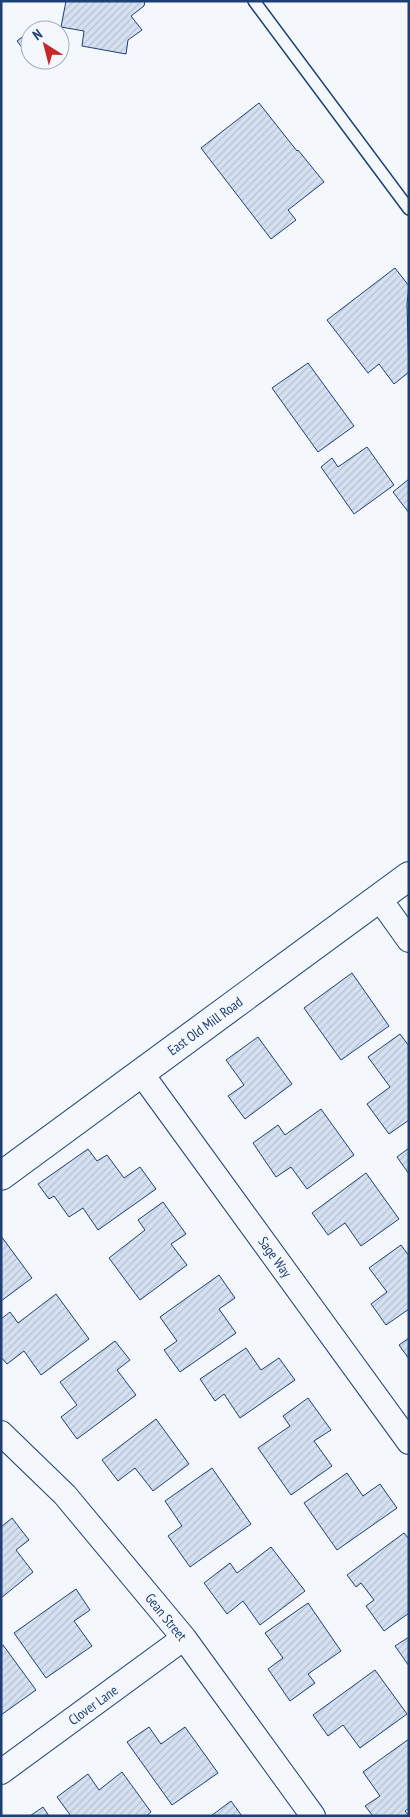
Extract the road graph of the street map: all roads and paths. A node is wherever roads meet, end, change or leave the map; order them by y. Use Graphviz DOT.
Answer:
graph roads {
  1 [pos="254,1"];
  2 [pos="409,209"];
  3 [pos="409,876"];
  4 [pos="379,898"];
  5 [pos="409,940"];
  6 [pos="141,1073"];
  7 [pos="1,1176"];
  8 [pos="1,1433"];
  9 [pos="409,1442"];
  10 [pos="184,1638"];
  11 [pos="1,1772"];
  12 [pos="313,1816"];
  1 -- 2 [label="lane"];
  3 -- 4 [label="street, East Old Mill Road"];
  4 -- 5 [label="street"];
  4 -- 6 [label="street, East Old Mill Road"];
  6 -- 7 [label="street, East Old Mill Road"];
  6 -- 9 [label="street, Sage Way"];
  8 -- 10 [label="street, Gean Street"];
  10 -- 11 [label="street, Clover Lane"];
  10 -- 12 [label="street, Gean Street"];
}
